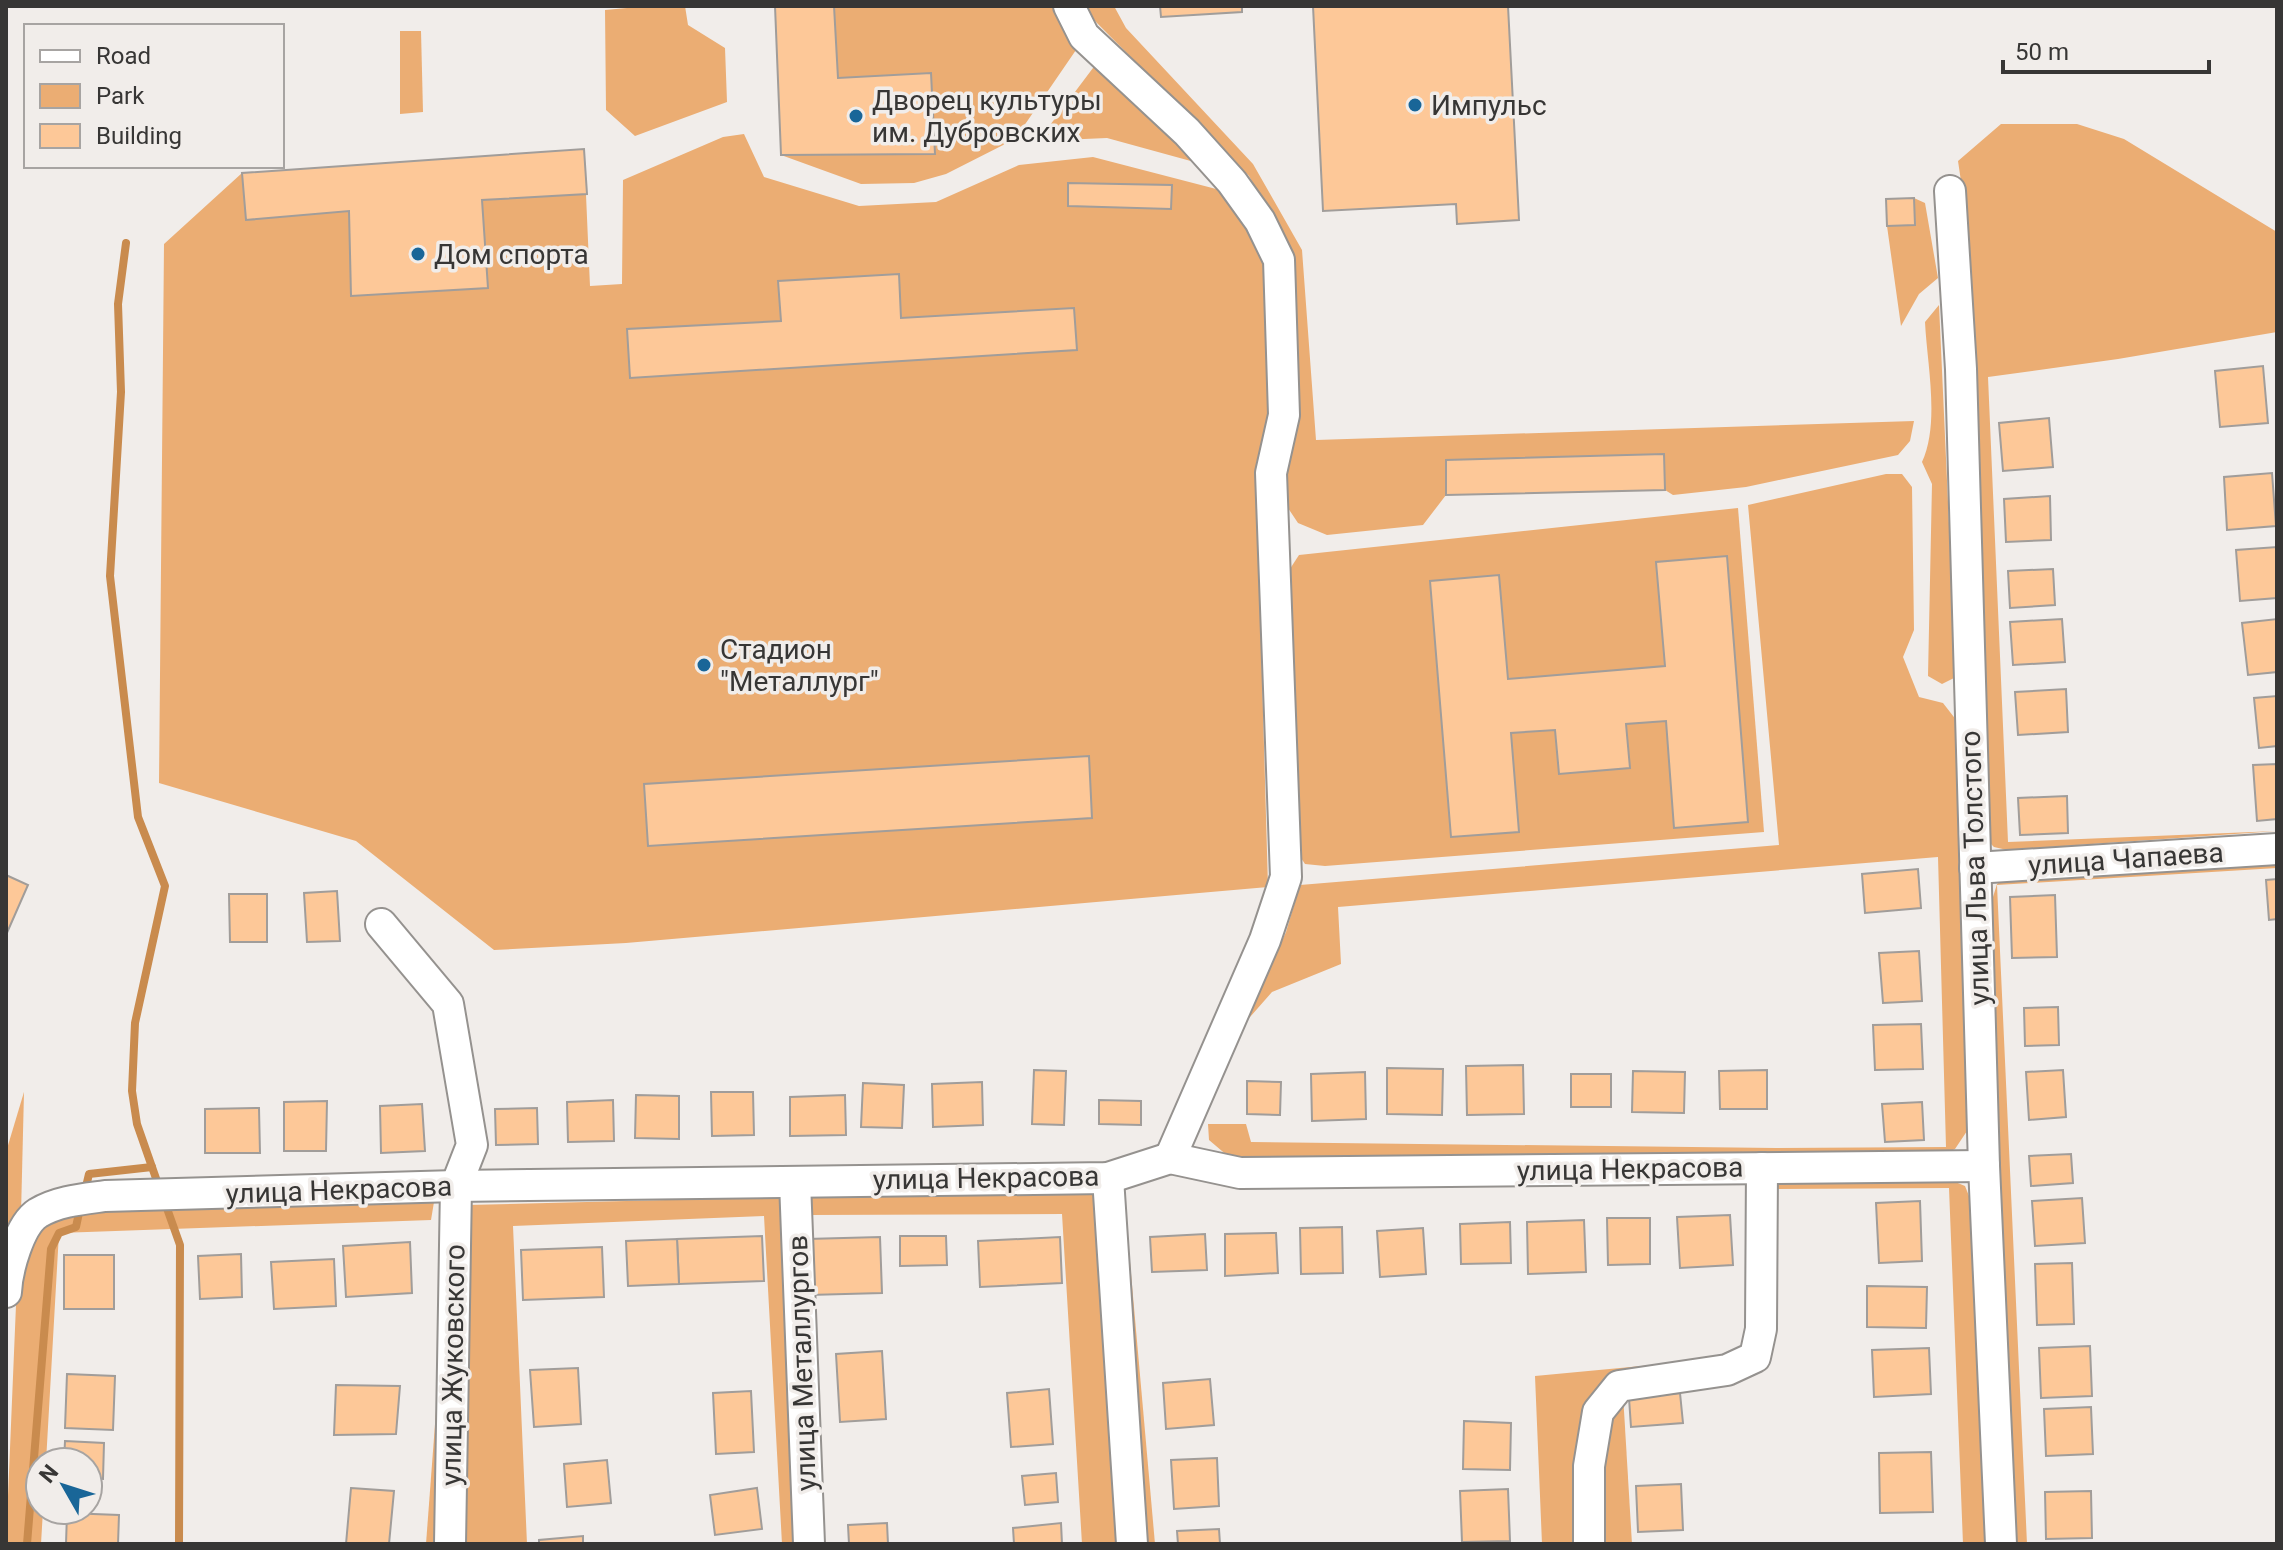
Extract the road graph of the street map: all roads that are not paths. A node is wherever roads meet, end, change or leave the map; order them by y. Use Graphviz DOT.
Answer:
graph roads {
  1 [pos="1069,6"];
  2 [pos="1950,191"];
  3 [pos="2277,849"];
  4 [pos="1975,868"];
  5 [pos="381,924"];
  6 [pos="1170,1158"];
  7 [pos="1984,1166"];
  8 [pos="1762,1168"];
  9 [pos="1108,1178"];
  10 [pos="795,1182"];
  11 [pos="456,1186"];
  12 [pos="6,1292"];
  13 [pos="450,1544"];
  14 [pos="809,1544"];
  15 [pos="1132,1544"];
  16 [pos="1589,1544"];
  17 [pos="2001,1544"];
  1 -- 6 [label="street"];
  2 -- 4 [label="street, улица Льва Толстого"];
  3 -- 4 [label="street, улица Чапаева"];
  4 -- 7 [label="street, улица Льва Толстого"];
  5 -- 11 [label="street"];
  6 -- 8 [label="street, улица Некрасова"];
  6 -- 9 [label="street, улица Некрасова"];
  7 -- 8 [label="street, улица Некрасова"];
  7 -- 17 [label="street, улица Льва Толстого"];
  8 -- 16 [label="street"];
  9 -- 10 [label="street, улица Некрасова"];
  9 -- 15 [label="street"];
  10 -- 11 [label="street, улица Некрасова"];
  10 -- 14 [label="street, улица Металлургов"];
  11 -- 12 [label="street, улица Некрасова"];
  11 -- 13 [label="street, улица Жуковского"];
}
